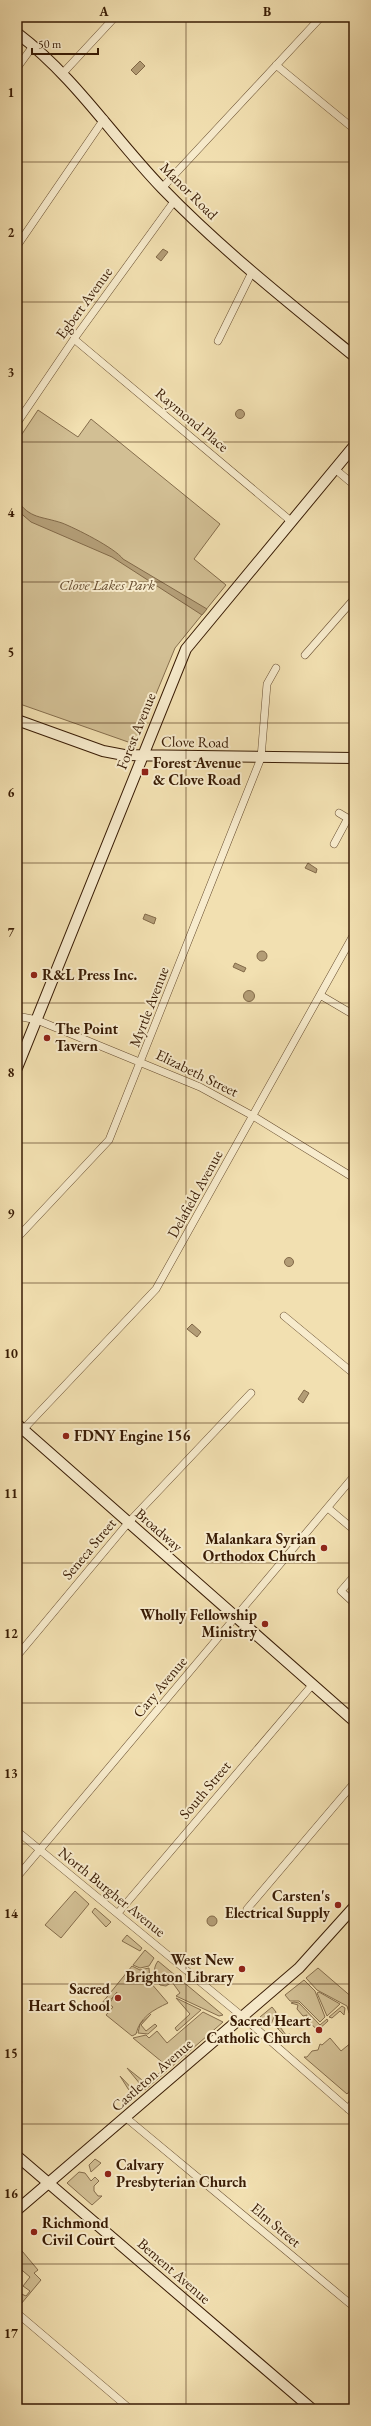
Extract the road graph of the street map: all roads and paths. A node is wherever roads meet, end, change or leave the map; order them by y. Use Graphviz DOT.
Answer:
graph roads {
  1 [pos="115,17"];
  2 [pos="321,17"];
  3 [pos="17,34"];
  4 [pos="33,46"];
  5 [pos="276,64"];
  6 [pos="17,68"];
  7 [pos="63,73"];
  8 [pos="104,119"];
  9 [pos="354,129"];
  10 [pos="162,188"];
  11 [pos="174,200"];
  12 [pos="17,246"];
  13 [pos="252,272"];
  14 [pos="74,339"];
  15 [pos="218,342"];
  16 [pos="354,356"];
  17 [pos="17,423"];
  18 [pos="354,446"];
  19 [pos="335,469"];
  20 [pos="354,485"];
  21 [pos="292,522"];
  22 [pos="354,599"];
  23 [pos="305,655"];
  24 [pos="276,668"];
  25 [pos="17,720"];
  26 [pos="141,756"];
  27 [pos="261,758"];
  28 [pos="354,758"];
  29 [pos="339,813"];
  30 [pos="351,820"];
  31 [pos="334,844"];
  32 [pos="354,934"];
  33 [pos="320,995"];
  34 [pos="354,1015"];
  35 [pos="17,1016"];
  36 [pos="37,1020"];
  37 [pos="142,1061"];
  38 [pos="17,1068"];
  39 [pos="253,1116"];
  40 [pos="354,1178"];
  41 [pos="17,1238"];
  42 [pos="284,1316"];
  43 [pos="354,1374"];
  44 [pos="251,1393"];
  45 [pos="19,1430"];
  46 [pos="354,1476"];
  47 [pos="328,1508"];
  48 [pos="128,1523"];
  49 [pos="354,1530"];
  50 [pos="354,1576"];
  51 [pos="354,1603"];
  52 [pos="236,1618"];
  53 [pos="17,1656"];
  54 [pos="313,1684"];
  55 [pos="354,1721"];
  56 [pos="354,1783"];
  57 [pos="17,1831"];
  58 [pos="40,1850"];
  59 [pos="17,1877"];
  60 [pos="354,1907"];
  61 [pos="248,1909"];
  62 [pos="118,1914"];
  63 [pos="243,2017"];
  64 [pos="354,2101"];
  65 [pos="348,2109"];
  66 [pos="354,2114"];
  67 [pos="126,2118"];
  68 [pos="17,2156"];
  69 [pos="49,2183"];
  70 [pos="17,2210"];
  71 [pos="354,2307"];
  72 [pos="17,2313"];
  73 [pos="130,2409"];
  74 [pos="312,2409"];
  1 -- 7 [label="street"];
  2 -- 5 [label="street"];
  3 -- 4 [label="street, Manor Road"];
  4 -- 6 [label="street"];
  4 -- 7 [label="street, Manor Road"];
  5 -- 9 [label="street"];
  5 -- 10 [label="street"];
  7 -- 8 [label="street, Manor Road"];
  8 -- 10 [label="street, Manor Road"];
  8 -- 12 [label="street"];
  10 -- 11 [label="street, Manor Road"];
  11 -- 13 [label="street, Manor Road"];
  11 -- 14 [label="street, Egbert Avenue"];
  13 -- 15 [label="street"];
  13 -- 16 [label="street, Manor Road"];
  14 -- 17 [label="street, Egbert Avenue"];
  14 -- 21 [label="street, Raymond Place"];
  18 -- 19 [label="street, Forest Avenue"];
  19 -- 20 [label="street"];
  19 -- 21 [label="street, Forest Avenue"];
  21 -- 26 [label="street, Forest Avenue"];
  22 -- 23 [label="street"];
  24 -- 27 [label="street, Myrtle Avenue"];
  25 -- 26 [label="street, Clove Road"];
  26 -- 27 [label="street, Clove Road"];
  26 -- 36 [label="street, Forest Avenue"];
  27 -- 28 [label="street, Clove Road"];
  27 -- 37 [label="street, Myrtle Avenue"];
  29 -- 30 [label="street"];
  30 -- 31 [label="street"];
  32 -- 33 [label="street, Delafield Avenue"];
  33 -- 34 [label="street"];
  33 -- 39 [label="street, Delafield Avenue"];
  35 -- 36 [label="street, Elizabeth Street"];
  36 -- 37 [label="street, Elizabeth Street"];
  36 -- 38 [label="street, Forest Avenue"];
  37 -- 39 [label="street, Elizabeth Street"];
  37 -- 41 [label="street, Myrtle Avenue"];
  39 -- 40 [label="street, Elizabeth Street"];
  39 -- 45 [label="street, Delafield Avenue"];
  42 -- 43 [label="street"];
  44 -- 48 [label="street, Seneca Street"];
  45 -- 48 [label="street, Broadway"];
  46 -- 47 [label="street, Cary Avenue"];
  47 -- 49 [label="street"];
  47 -- 52 [label="street, Cary Avenue"];
  48 -- 52 [label="street, Broadway"];
  48 -- 53 [label="street, Seneca Street"];
  50 -- 51 [label="street"];
  52 -- 54 [label="street, Broadway"];
  52 -- 58 [label="street, Cary Avenue"];
  54 -- 55 [label="street, Broadway"];
  54 -- 62 [label="street, South Street"];
  56 -- 61 [label="street"];
  57 -- 58 [label="street, North Burgher Avenue"];
  58 -- 59 [label="street, Cary Avenue"];
  58 -- 62 [label="street, North Burgher Avenue"];
  60 -- 63 [label="street, Castleton Avenue"];
  62 -- 63 [label="street, North Burgher Avenue"];
  63 -- 65 [label="street, North Burgher Avenue"];
  63 -- 67 [label="street, Castleton Avenue"];
  64 -- 65 [label="street"];
  65 -- 66 [label="street, North Burgher Avenue"];
  67 -- 69 [label="street, Castleton Avenue"];
  67 -- 71 [label="street, Elm Street"];
  68 -- 69 [label="street, Bement Avenue"];
  69 -- 70 [label="street, Castleton Avenue"];
  69 -- 74 [label="street, Bement Avenue"];
  72 -- 73 [label="street"];
}
